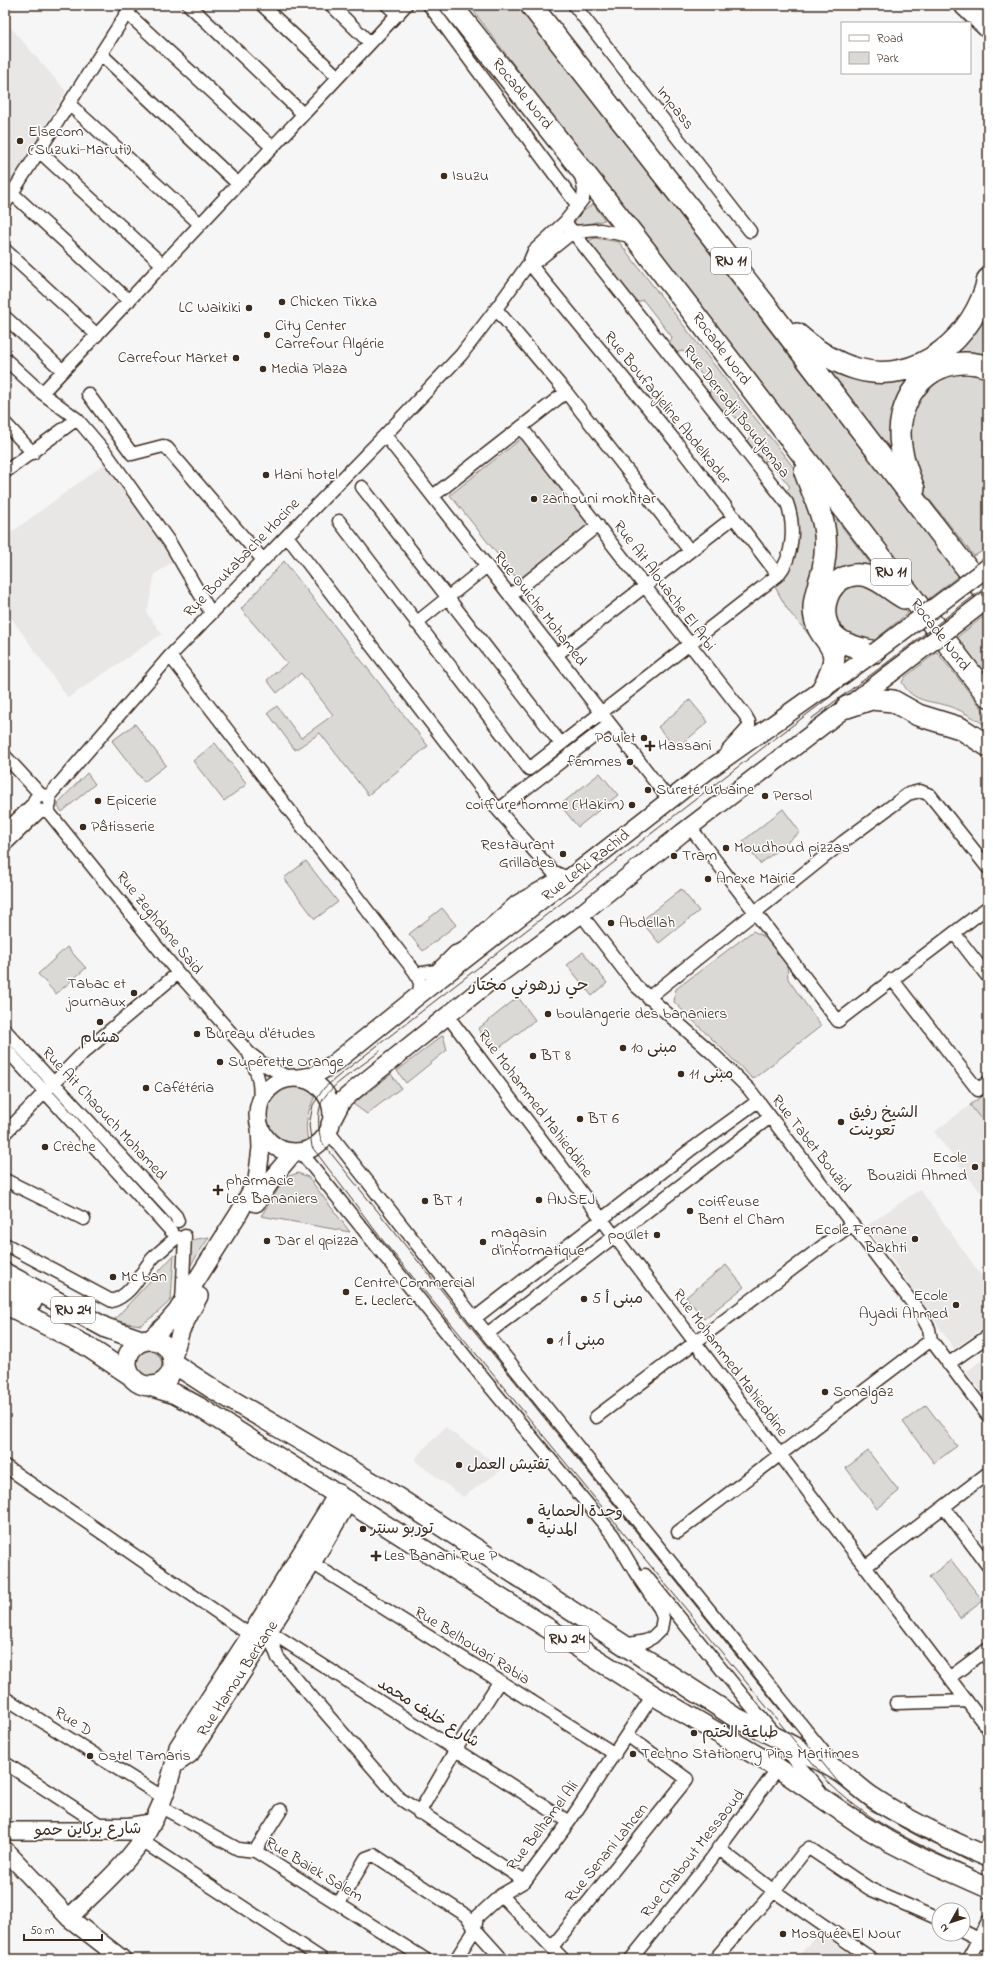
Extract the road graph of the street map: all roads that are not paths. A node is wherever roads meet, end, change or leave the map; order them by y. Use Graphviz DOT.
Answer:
graph roads {
  1 [pos="189,5"];
  2 [pos="262,5"];
  3 [pos="330,5"];
  4 [pos="386,5"];
  5 [pos="406,5"];
  6 [pos="429,5"];
  7 [pos="450,5"];
  8 [pos="531,5"];
  9 [pos="574,5"];
  10 [pos="965,5"];
  11 [pos="130,9"];
  12 [pos="398,15"];
  13 [pos="988,27"];
  14 [pos="370,43"];
  15 [pos="101,54"];
  16 [pos="338,77"];
  17 [pos="69,104"];
  18 [pos="304,114"];
  19 [pos="272,147"];
  20 [pos="39,151"];
  21 [pos="573,158"];
  22 [pos="238,184"];
  23 [pos="12,193"];
  24 [pos="5,204"];
  25 [pos="578,206"];
  26 [pos="565,222"];
  27 [pos="200,224"];
  28 [pos="750,231"];
  29 [pos="573,232"];
  30 [pos="635,237"];
  31 [pos="5,250"];
  32 [pos="529,263"];
  33 [pos="162,265"];
  34 [pos="988,279"];
  35 [pos="129,301"];
  36 [pos="763,302"];
  37 [pos="496,309"];
  38 [pos="5,317"];
  39 [pos="97,335"];
  40 [pos="5,359"];
  41 [pos="988,367"];
  42 [pos="64,371"];
  43 [pos="566,392"];
  44 [pos="42,393"];
  45 [pos="88,394"];
  46 [pos="77,419"];
  47 [pos="5,422"];
  48 [pos="521,427"];
  49 [pos="385,435"];
  50 [pos="796,447"];
  51 [pos="33,453"];
  52 [pos="5,472"];
  53 [pos="362,487"];
  54 [pos="433,496"];
  55 [pos="734,516"];
  56 [pos="928,519"];
  57 [pos="339,521"];
  58 [pos="598,525"];
  59 [pos="287,536"];
  60 [pos="690,551"];
  61 [pos="263,560"];
  62 [pos="487,566"];
  63 [pos="988,567"];
  64 [pos="778,575"];
  65 [pos="644,587"];
  66 [pos="510,596"];
  67 [pos="988,596"];
  68 [pos="447,597"];
  69 [pos="988,599"];
  70 [pos="918,607"];
  71 [pos="211,613"];
  72 [pos="416,623"];
  73 [pos="689,644"];
  74 [pos="875,652"];
  75 [pos="556,655"];
  76 [pos="170,656"];
  77 [pos="890,674"];
  78 [pos="823,688"];
  79 [pos="988,696"];
  80 [pos="847,707"];
  81 [pos="600,713"];
  82 [pos="610,724"];
  83 [pos="988,731"];
  84 [pos="561,744"];
  85 [pos="988,746"];
  86 [pos="5,756"];
  87 [pos="707,771"];
  88 [pos="670,801"];
  89 [pos="42,803"];
  90 [pos="498,810"];
  91 [pos="690,827"];
  92 [pos="5,831"];
  93 [pos="5,845"];
  94 [pos="988,868"];
  95 [pos="568,876"];
  96 [pos="988,906"];
  97 [pos="755,913"];
  98 [pos="581,914"];
  99 [pos="954,933"];
  100 [pos="178,973"];
  101 [pos="416,974"];
  102 [pos="436,974"];
  103 [pos="988,977"];
  104 [pos="892,979"];
  105 [pos="419,995"];
  106 [pos="648,998"];
  107 [pos="447,1015"];
  108 [pos="5,1030"];
  109 [pos="5,1048"];
  110 [pos="249,1053"];
  111 [pos="294,1078"];
  112 [pos="988,1082"];
  113 [pos="49,1086"];
  114 [pos="758,1101"];
  115 [pos="259,1107"];
  116 [pos="770,1117"];
  117 [pos="260,1127"];
  118 [pos="329,1128"];
  119 [pos="5,1133"];
  120 [pos="297,1152"];
  121 [pos="5,1180"];
  122 [pos="84,1219"];
  123 [pos="601,1219"];
  124 [pos="852,1224"];
  125 [pos="178,1231"];
  126 [pos="615,1236"];
  127 [pos="5,1244"];
  128 [pos="5,1273"];
  129 [pos="5,1288"];
  130 [pos="182,1303"];
  131 [pos="5,1304"];
  132 [pos="475,1318"];
  133 [pos="487,1334"];
  134 [pos="988,1336"];
  135 [pos="146,1340"];
  136 [pos="931,1340"];
  137 [pos="695,1342"];
  138 [pos="172,1361"];
  139 [pos="115,1364"];
  140 [pos="948,1364"];
  141 [pos="130,1375"];
  142 [pos="197,1379"];
  143 [pos="149,1386"];
  144 [pos="187,1400"];
  145 [pos="988,1416"];
  146 [pos="596,1417"];
  147 [pos="780,1454"];
  148 [pos="5,1466"];
  149 [pos="988,1473"];
  150 [pos="343,1497"];
  151 [pos="944,1507"];
  152 [pos="678,1532"];
  153 [pos="613,1535"];
  154 [pos="312,1563"];
  155 [pos="988,1566"];
  156 [pos="865,1567"];
  157 [pos="262,1635"];
  158 [pos="624,1645"];
  159 [pos="988,1649"];
  160 [pos="609,1667"];
  161 [pos="949,1678"];
  162 [pos="499,1682"];
  163 [pos="653,1695"];
  164 [pos="5,1698"];
  165 [pos="967,1701"];
  166 [pos="896,1703"];
  167 [pos="988,1729"];
  168 [pos="627,1735"];
  169 [pos="778,1738"];
  170 [pos="456,1749"];
  171 [pos="615,1754"];
  172 [pos="5,1763"];
  173 [pos="778,1768"];
  174 [pos="839,1772"];
  175 [pos="830,1802"];
  176 [pos="281,1810"];
  177 [pos="418,1813"];
  178 [pos="154,1819"];
  179 [pos="569,1822"];
  180 [pos="105,1827"];
  181 [pos="5,1831"];
  182 [pos="718,1848"];
  183 [pos="5,1850"];
  184 [pos="255,1852"];
  185 [pos="988,1857"];
  186 [pos="525,1881"];
  187 [pos="988,1888"];
  188 [pos="774,1891"];
  189 [pos="501,1895"];
  190 [pos="339,1903"];
  191 [pos="931,1916"];
  192 [pos="69,1918"];
  193 [pos="988,1921"];
  194 [pos="475,1929"];
  195 [pos="971,1935"];
  196 [pos="983,1942"];
  197 [pos="552,1947"];
  198 [pos="122,1959"];
  199 [pos="322,1959"];
  200 [pos="425,1959"];
  201 [pos="456,1959"];
  202 [pos="502,1959"];
  203 [pos="563,1959"];
  204 [pos="631,1959"];
  205 [pos="716,1959"];
  206 [pos="872,1959"];
  207 [pos="968,1959"];
  1 -- 18 [label="street"];
  2 -- 16 [label="street"];
  3 -- 14 [label="street"];
  4 -- 12 [label="street"];
  5 -- 12 [label="street"];
  6 -- 25 [label="street"];
  7 -- 21 [label="highway, Rocade Nord / RN 11"];
  8 -- 36 [label="highway, RN 11"];
  9 -- 28 [label="street, Impass"];
  10 -- 13 [label="highway"];
  11 -- 15 [label="street"];
  11 -- 19 [label="street"];
  12 -- 14 [label="street"];
  14 -- 16 [label="street"];
  15 -- 17 [label="street"];
  15 -- 22 [label="street"];
  16 -- 18 [label="street"];
  17 -- 20 [label="street"];
  17 -- 27 [label="street"];
  18 -- 19 [label="street"];
  19 -- 22 [label="street"];
  20 -- 23 [label="street"];
  20 -- 33 [label="street"];
  21 -- 25 [label="street"];
  21 -- 30 [label="highway, Rocade Nord / RN 11"];
  22 -- 27 [label="street"];
  23 -- 24 [label="street"];
  23 -- 35 [label="street"];
  25 -- 26 [label="street"];
  26 -- 29 [label="street, Rue Derradji Boudjemaa"];
  26 -- 32 [label="street"];
  27 -- 33 [label="street"];
  29 -- 30 [label="street"];
  29 -- 32 [label="street"];
  29 -- 64 [label="street, Rue Derradji Boudjemaa"];
  30 -- 50 [label="highway, Rocade Nord / RN 11"];
  31 -- 39 [label="street"];
  32 -- 37 [label="street"];
  32 -- 55 [label="street, Rue Boufadjeline Abdelkader"];
  33 -- 35 [label="street"];
  34 -- 36 [label="highway"];
  35 -- 39 [label="street"];
  36 -- 56 [label="highway, RN 11"];
  37 -- 43 [label="street"];
  37 -- 49 [label="street, Rue Boukabache Hocine"];
  38 -- 42 [label="street"];
  39 -- 42 [label="street"];
  40 -- 44 [label="street"];
  41 -- 56 [label="highway"];
  42 -- 44 [label="street"];
  43 -- 48 [label="street"];
  43 -- 60 [label="street"];
  44 -- 46 [label="street"];
  45 -- 61 [label="street"];
  46 -- 51 [label="street"];
  46 -- 71 [label="street"];
  47 -- 51 [label="street"];
  48 -- 54 [label="street"];
  48 -- 58 [label="street, Rue Ait Alouache El Arbi"];
  49 -- 54 [label="street, Rue Ouiche Mohamed"];
  49 -- 59 [label="street, Rue Boukabache Hocine"];
  50 -- 70 [label="highway, Rocade Nord / RN 11"];
  50 -- 78 [label="highway"];
  51 -- 52 [label="street"];
  53 -- 68 [label="street"];
  54 -- 62 [label="street, Rue Ouiche Mohamed"];
  55 -- 60 [label="street"];
  55 -- 64 [label="street, Rue Boufadjeline Abdelkader"];
  56 -- 67 [label="highway, RN 11"];
  57 -- 72 [label="street"];
  58 -- 65 [label="street, Rue Ait Alouache El Arbi"];
  58 -- 66 [label="street"];
  59 -- 61 [label="street, Rue Boukabache Hocine"];
  59 -- 90 [label="street"];
  60 -- 65 [label="street"];
  61 -- 71 [label="street, Rue Boukabache Hocine"];
  62 -- 66 [label="street, Rue Ouiche Mohamed"];
  62 -- 68 [label="street"];
  63 -- 74 [label="main road, Rue Lefki Rachid, bridge"];
  64 -- 73 [label="street, Rue Derradji Boudjemaa"];
  65 -- 73 [label="street, Rue Ait Alouache El Arbi"];
  65 -- 75 [label="street"];
  66 -- 75 [label="street, Rue Ouiche Mohamed"];
  68 -- 72 [label="street"];
  68 -- 84 [label="street"];
  69 -- 77 [label="main road, bridge"];
  70 -- 74 [label="highway"];
  70 -- 79 [label="highway, Rocade Nord / RN 11"];
  71 -- 76 [label="street, Rue Boukabache Hocine"];
  72 -- 84 [label="street, Rue Derradji Boudjemaa"];
  73 -- 81 [label="street, Rue Derradji Boudjemaa"];
  73 -- 87 [label="street, Rue Ait Alouache El Arbi"];
  74 -- 78 [label="main road, Rue Lefki Rachid"];
  75 -- 81 [label="street, Rue Ouiche Mohamed"];
  76 -- 89 [label="street, Rue Boukabache Hocine"];
  76 -- 101 [label="street"];
  77 -- 80 [label="main road"];
  77 -- 83 [label="highway"];
  78 -- 87 [label="main road, Rue Lefki Rachid"];
  80 -- 85 [label="highway"];
  80 -- 91 [label="main road"];
  81 -- 82 [label="street, Rue Ouiche Mohamed"];
  81 -- 84 [label="street, Rue Derradji Boudjemaa"];
  82 -- 88 [label="street, Rue Ouiche Mohamed"];
  82 -- 90 [label="street"];
  86 -- 89 [label="street, Rue Zeghdane Said"];
  87 -- 88 [label="main road, Rue Lefki Rachid"];
  88 -- 95 [label="main road, Rue Lefki Rachid"];
  89 -- 92 [label="street, Rue Boukabache Hocine"];
  89 -- 93 [label="street"];
  89 -- 100 [label="street, Rue Zeghdane Said"];
  90 -- 95 [label="street"];
  91 -- 97 [label="street"];
  91 -- 98 [label="main road"];
  94 -- 97 [label="street"];
  95 -- 102 [label="main road, Rue Lefki Rachid"];
  96 -- 99 [label="street"];
  97 -- 104 [label="street"];
  97 -- 106 [label="street"];
  98 -- 106 [label="street, Rue Tabet Bouzid"];
  98 -- 107 [label="main road"];
  99 -- 103 [label="street"];
  99 -- 104 [label="street"];
  100 -- 110 [label="street, Rue Zeghdane Said"];
  100 -- 113 [label="street"];
  101 -- 102 [label="street"];
  101 -- 105 [label="street"];
  102 -- 105 [label="main road, Rue Lefki Rachid"];
  104 -- 112 [label="street"];
  105 -- 111 [label="main road, Rue Lefki Rachid"];
  106 -- 114 [label="street, Rue Tabet Bouzid"];
  107 -- 118 [label="main road"];
  107 -- 123 [label="street, Rue Mohammed Mahieddine"];
  108 -- 113 [label="street, Rue Ait Chaouch Mohamed"];
  109 -- 113 [label="street"];
  110 -- 111 [label="street"];
  110 -- 115 [label="street"];
  111 -- 115 [label="main road"];
  111 -- 118 [label="main road"];
  113 -- 119 [label="street"];
  113 -- 125 [label="street"];
  114 -- 116 [label="street, Rue Tabet Bouzid"];
  114 -- 123 [label="street"];
  115 -- 117 [label="main road"];
  116 -- 124 [label="street, Rue Tabet Bouzid"];
  116 -- 126 [label="street"];
  117 -- 120 [label="main road"];
  117 -- 130 [label="main road"];
  118 -- 120 [label="main road"];
  118 -- 132 [label="street"];
  120 -- 138 [label="main road"];
  120 -- 153 [label="street"];
  121 -- 122 [label="street"];
  123 -- 126 [label="street, Rue Mohammed Mahieddine"];
  123 -- 132 [label="street"];
  124 -- 136 [label="street, Rue Tabet Bouzid"];
  124 -- 137 [label="street"];
  125 -- 127 [label="street"];
  125 -- 130 [label="street"];
  126 -- 133 [label="street"];
  126 -- 137 [label="street, Rue Mohammed Mahieddine"];
  128 -- 135 [label="main road, RN 24"];
  129 -- 139 [label="main road, RN 24"];
  130 -- 135 [label="main road"];
  131 -- 139 [label="main road, RN 24"];
  132 -- 133 [label="street"];
  133 -- 174 [label="street"];
  134 -- 140 [label="street"];
  135 -- 138 [label="main road"];
  135 -- 141 [label="main road"];
  136 -- 140 [label="street, Rue Tabet Bouzid"];
  136 -- 147 [label="street"];
  137 -- 146 [label="street"];
  137 -- 147 [label="street, Rue Mohammed Mahieddine"];
  138 -- 142 [label="main road, RN 24"];
  138 -- 143 [label="main road"];
  139 -- 141 [label="main road, RN 24"];
  140 -- 145 [label="street, Rue Tabet Bouzid"];
  141 -- 143 [label="main road"];
  142 -- 144 [label="main road"];
  142 -- 158 [label="main road, RN 24"];
  143 -- 144 [label="main road, RN 24"];
  144 -- 150 [label="main road, RN 24"];
  147 -- 152 [label="street"];
  147 -- 156 [label="street, Rue Mohammed Mahieddine"];
  148 -- 157 [label="street, شارع خليف محمد"];
  149 -- 151 [label="street"];
  150 -- 154 [label="main road, Rue Hamou Berkane"];
  150 -- 157 [label="main road, Rue Hamou Berkane"];
  150 -- 160 [label="main road, RN 24"];
  151 -- 155 [label="street"];
  151 -- 156 [label="street"];
  153 -- 158 [label="street"];
  153 -- 169 [label="street"];
  154 -- 157 [label="main road, Rue Hamou Berkane"];
  154 -- 162 [label="street, Rue Belhouari Rabia"];
  156 -- 161 [label="street, Rue Mohammed Mahieddine"];
  157 -- 170 [label="street, شارع خليف محمد"];
  157 -- 177 [label="street"];
  157 -- 178 [label="main road, Rue Hamou Berkane"];
  158 -- 160 [label="main road"];
  158 -- 169 [label="main road, RN 24"];
  159 -- 161 [label="street"];
  160 -- 163 [label="main road, RN 24"];
  161 -- 165 [label="street, Rue Mohammed Mahieddine"];
  162 -- 170 [label="street"];
  162 -- 171 [label="street, Rue Belhouari Rabia"];
  163 -- 168 [label="street, Rue Belhamel Ali"];
  163 -- 173 [label="main road, RN 24"];
  164 -- 178 [label="street, Rue D"];
  165 -- 166 [label="street"];
  165 -- 167 [label="street, Rue Mohammed Mahieddine"];
  168 -- 171 [label="street, Rue Belhamel Ali"];
  168 -- 197 [label="street, Rue Senani Lahcen"];
  169 -- 174 [label="main road, RN 24"];
  169 -- 175 [label="street"];
  170 -- 177 [label="street"];
  170 -- 179 [label="street, شارع خليف محمد"];
  171 -- 179 [label="street, Rue Belhamel Ali"];
  172 -- 180 [label="street"];
  173 -- 175 [label="main road, RN 24"];
  173 -- 182 [label="street, Rue Chabout Messaoud"];
  174 -- 185 [label="main road, RN 24"];
  175 -- 187 [label="main road, RN 24"];
  176 -- 184 [label="street"];
  177 -- 186 [label="street"];
  178 -- 180 [label="main road, شارع بركاين حمو"];
  178 -- 184 [label="street, Rue Baiek Salem"];
  178 -- 192 [label="main road"];
  178 -- 199 [label="street"];
  179 -- 186 [label="street, Rue Belhamel Ali"];
  180 -- 181 [label="main road, شارع بركاين حمو"];
  182 -- 188 [label="street"];
  182 -- 204 [label="street, Rue Chabout Messaoud"];
  183 -- 192 [label="main road"];
  184 -- 190 [label="street, Rue Baiek Salem"];
  186 -- 189 [label="street, Rue Belhamel Ali"];
  188 -- 191 [label="street"];
  188 -- 205 [label="street"];
  188 -- 206 [label="street"];
  189 -- 194 [label="street, Rue Belhamel Ali"];
  189 -- 197 [label="street"];
  190 -- 194 [label="street"];
  190 -- 200 [label="street, Rue Baiek Salem"];
  192 -- 198 [label="main road"];
  193 -- 196 [label="street"];
  194 -- 201 [label="street"];
  194 -- 202 [label="street"];
  195 -- 196 [label="street"];
  196 -- 207 [label="street"];
  197 -- 203 [label="street"];
}
